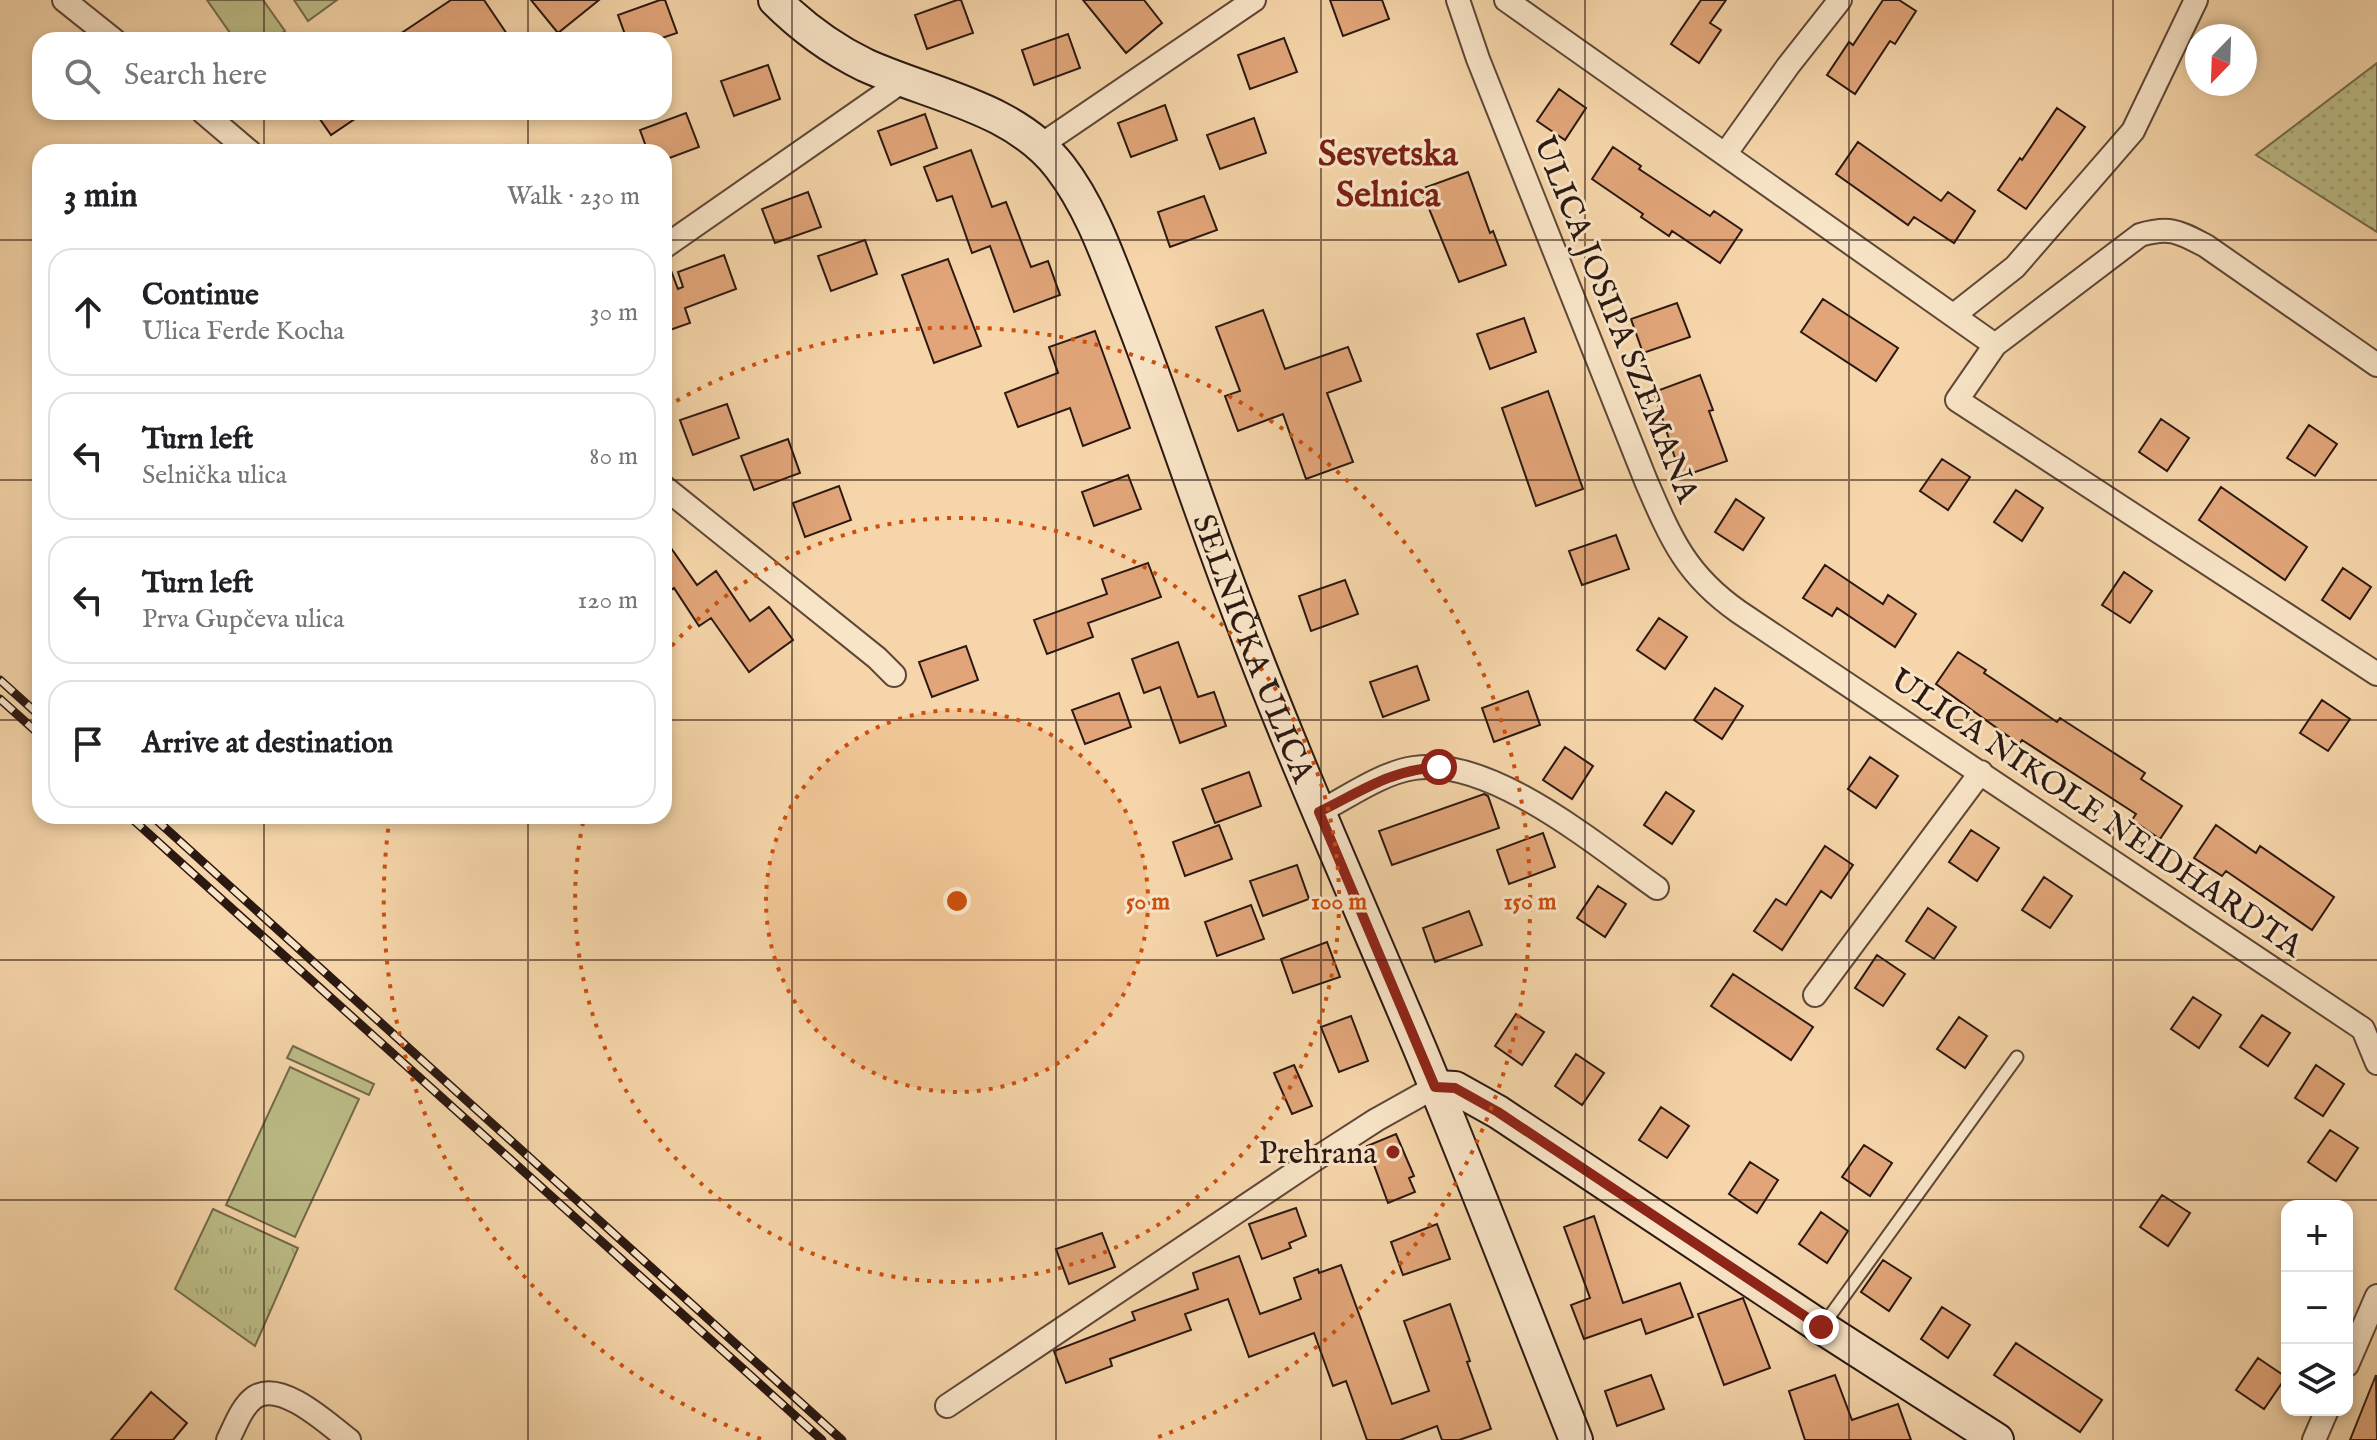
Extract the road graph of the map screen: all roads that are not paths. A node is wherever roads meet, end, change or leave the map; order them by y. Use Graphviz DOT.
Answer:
graph roads {
  1 [pos="64,0"];
  2 [pos="775,0"];
  3 [pos="1254,0"];
  4 [pos="1458,0"];
  5 [pos="1506,0"];
  6 [pos="1840,0"];
  7 [pos="2196,0"];
  8 [pos="104,32"];
  9 [pos="904,80"];
  10 [pos="212,120"];
  11 [pos="241,144"];
  12 [pos="1041,145"];
  13 [pos="1726,153"];
  14 [pos="672,241"];
  15 [pos="1954,315"];
  16 [pos="1995,345"];
  17 [pos="2377,365"];
  18 [pos="672,493"];
  19 [pos="1764,628"];
  20 [pos="2377,674"];
  21 [pos="894,675"];
  22 [pos="1981,772"];
  23 [pos="1319,812"];
  24 [pos="1657,888"];
  25 [pos="1815,995"];
  26 [pos="2370,1034"];
  27 [pos="2017,1057"];
  28 [pos="2377,1063"];
  29 [pos="1435,1087"];
  30 [pos="2377,1296"];
  31 [pos="1821,1327"];
  32 [pos="2353,1351"];
  33 [pos="947,1406"];
  34 [pos="2324,1416"];
  35 [pos="228,1440"];
  36 [pos="349,1440"];
  37 [pos="1576,1440"];
  38 [pos="1997,1440"];
  39 [pos="2314,1440"];
  1 -- 8 [label="street"];
  2 -- 9 [label="street, SELNIČKA ULICA"];
  3 -- 12 [label="street"];
  4 -- 19 [label="street, ULICA JOSIPA SZEMANA"];
  5 -- 13 [label="street"];
  6 -- 13 [label="street"];
  7 -- 15 [label="street"];
  9 -- 12 [label="street, SELNIČKA ULICA"];
  9 -- 14 [label="street"];
  10 -- 11 [label="street"];
  12 -- 23 [label="street, SELNIČKA ULICA"];
  13 -- 15 [label="street"];
  15 -- 16 [label="street"];
  16 -- 17 [label="street"];
  16 -- 20 [label="street"];
  18 -- 21 [label="street"];
  19 -- 22 [label="street, ULICA NIKOLE NEIDHARDTA"];
  22 -- 25 [label="street"];
  22 -- 26 [label="street, ULICA NIKOLE NEIDHARDTA"];
  23 -- 24 [label="street"];
  23 -- 29 [label="street, SELNIČKA ULICA"];
  26 -- 28 [label="street, ULICA NIKOLE NEIDHARDTA"];
  27 -- 31 [label="lane"];
  29 -- 31 [label="street"];
  29 -- 33 [label="street"];
  29 -- 37 [label="street, SELNIČKA ULICA"];
  30 -- 32 [label="street"];
  31 -- 38 [label="street"];
  34 -- 39 [label="street"];
  35 -- 36 [label="street"];
}
